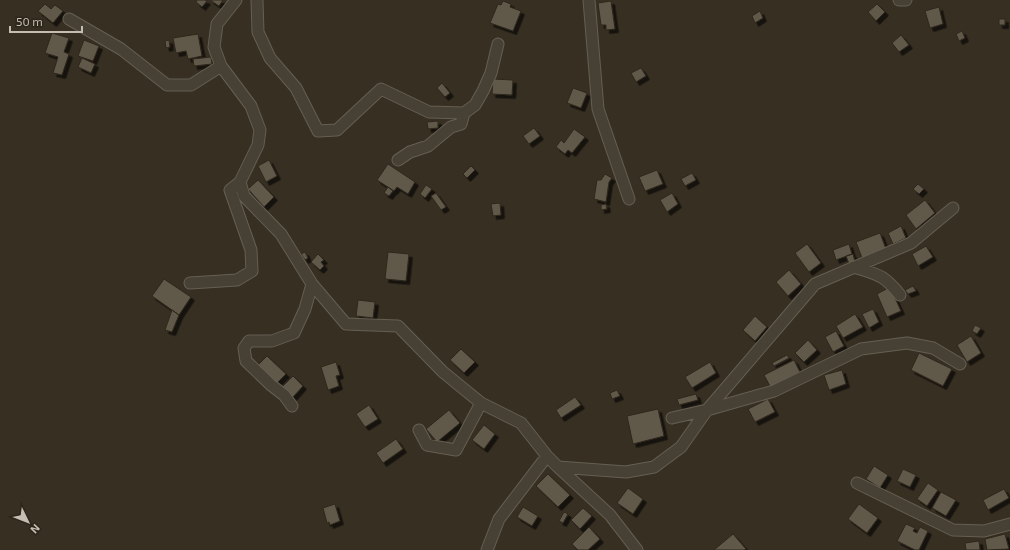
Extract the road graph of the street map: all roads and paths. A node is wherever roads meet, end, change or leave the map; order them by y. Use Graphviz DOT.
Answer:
graph roads {
  1 [pos="236,0"];
  2 [pos="257,0"];
  3 [pos="589,0"];
  4 [pos="899,0"];
  5 [pos="906,0"];
  6 [pos="69,19"];
  7 [pos="498,44"];
  8 [pos="221,66"];
  9 [pos="464,113"];
  10 [pos="398,160"];
  11 [pos="240,182"];
  12 [pos="629,199"];
  13 [pos="953,208"];
  14 [pos="854,267"];
  15 [pos="190,283"];
  16 [pos="312,284"];
  17 [pos="900,295"];
  18 [pos="960,364"];
  19 [pos="481,403"];
  20 [pos="292,406"];
  21 [pos="708,410"];
  22 [pos="672,418"];
  23 [pos="419,430"];
  24 [pos="547,456"];
  25 [pos="558,467"];
  26 [pos="857,483"];
  27 [pos="1010,524"];
  28 [pos="487,550"];
  29 [pos="637,550"];
  1 -- 8 [label="street"];
  2 -- 9 [label="street"];
  3 -- 12 [label="street"];
  4 -- 5 [label="street"];
  6 -- 8 [label="street"];
  7 -- 9 [label="street"];
  8 -- 11 [label="street"];
  9 -- 10 [label="street"];
  11 -- 15 [label="street"];
  11 -- 16 [label="street"];
  13 -- 14 [label="street"];
  14 -- 17 [label="street"];
  14 -- 21 [label="street"];
  16 -- 19 [label="street"];
  16 -- 20 [label="street"];
  18 -- 21 [label="street"];
  19 -- 23 [label="street"];
  19 -- 24 [label="street"];
  21 -- 22 [label="street"];
  21 -- 25 [label="street"];
  24 -- 25 [label="street"];
  24 -- 28 [label="street"];
  25 -- 29 [label="street"];
  26 -- 27 [label="street"];
}
